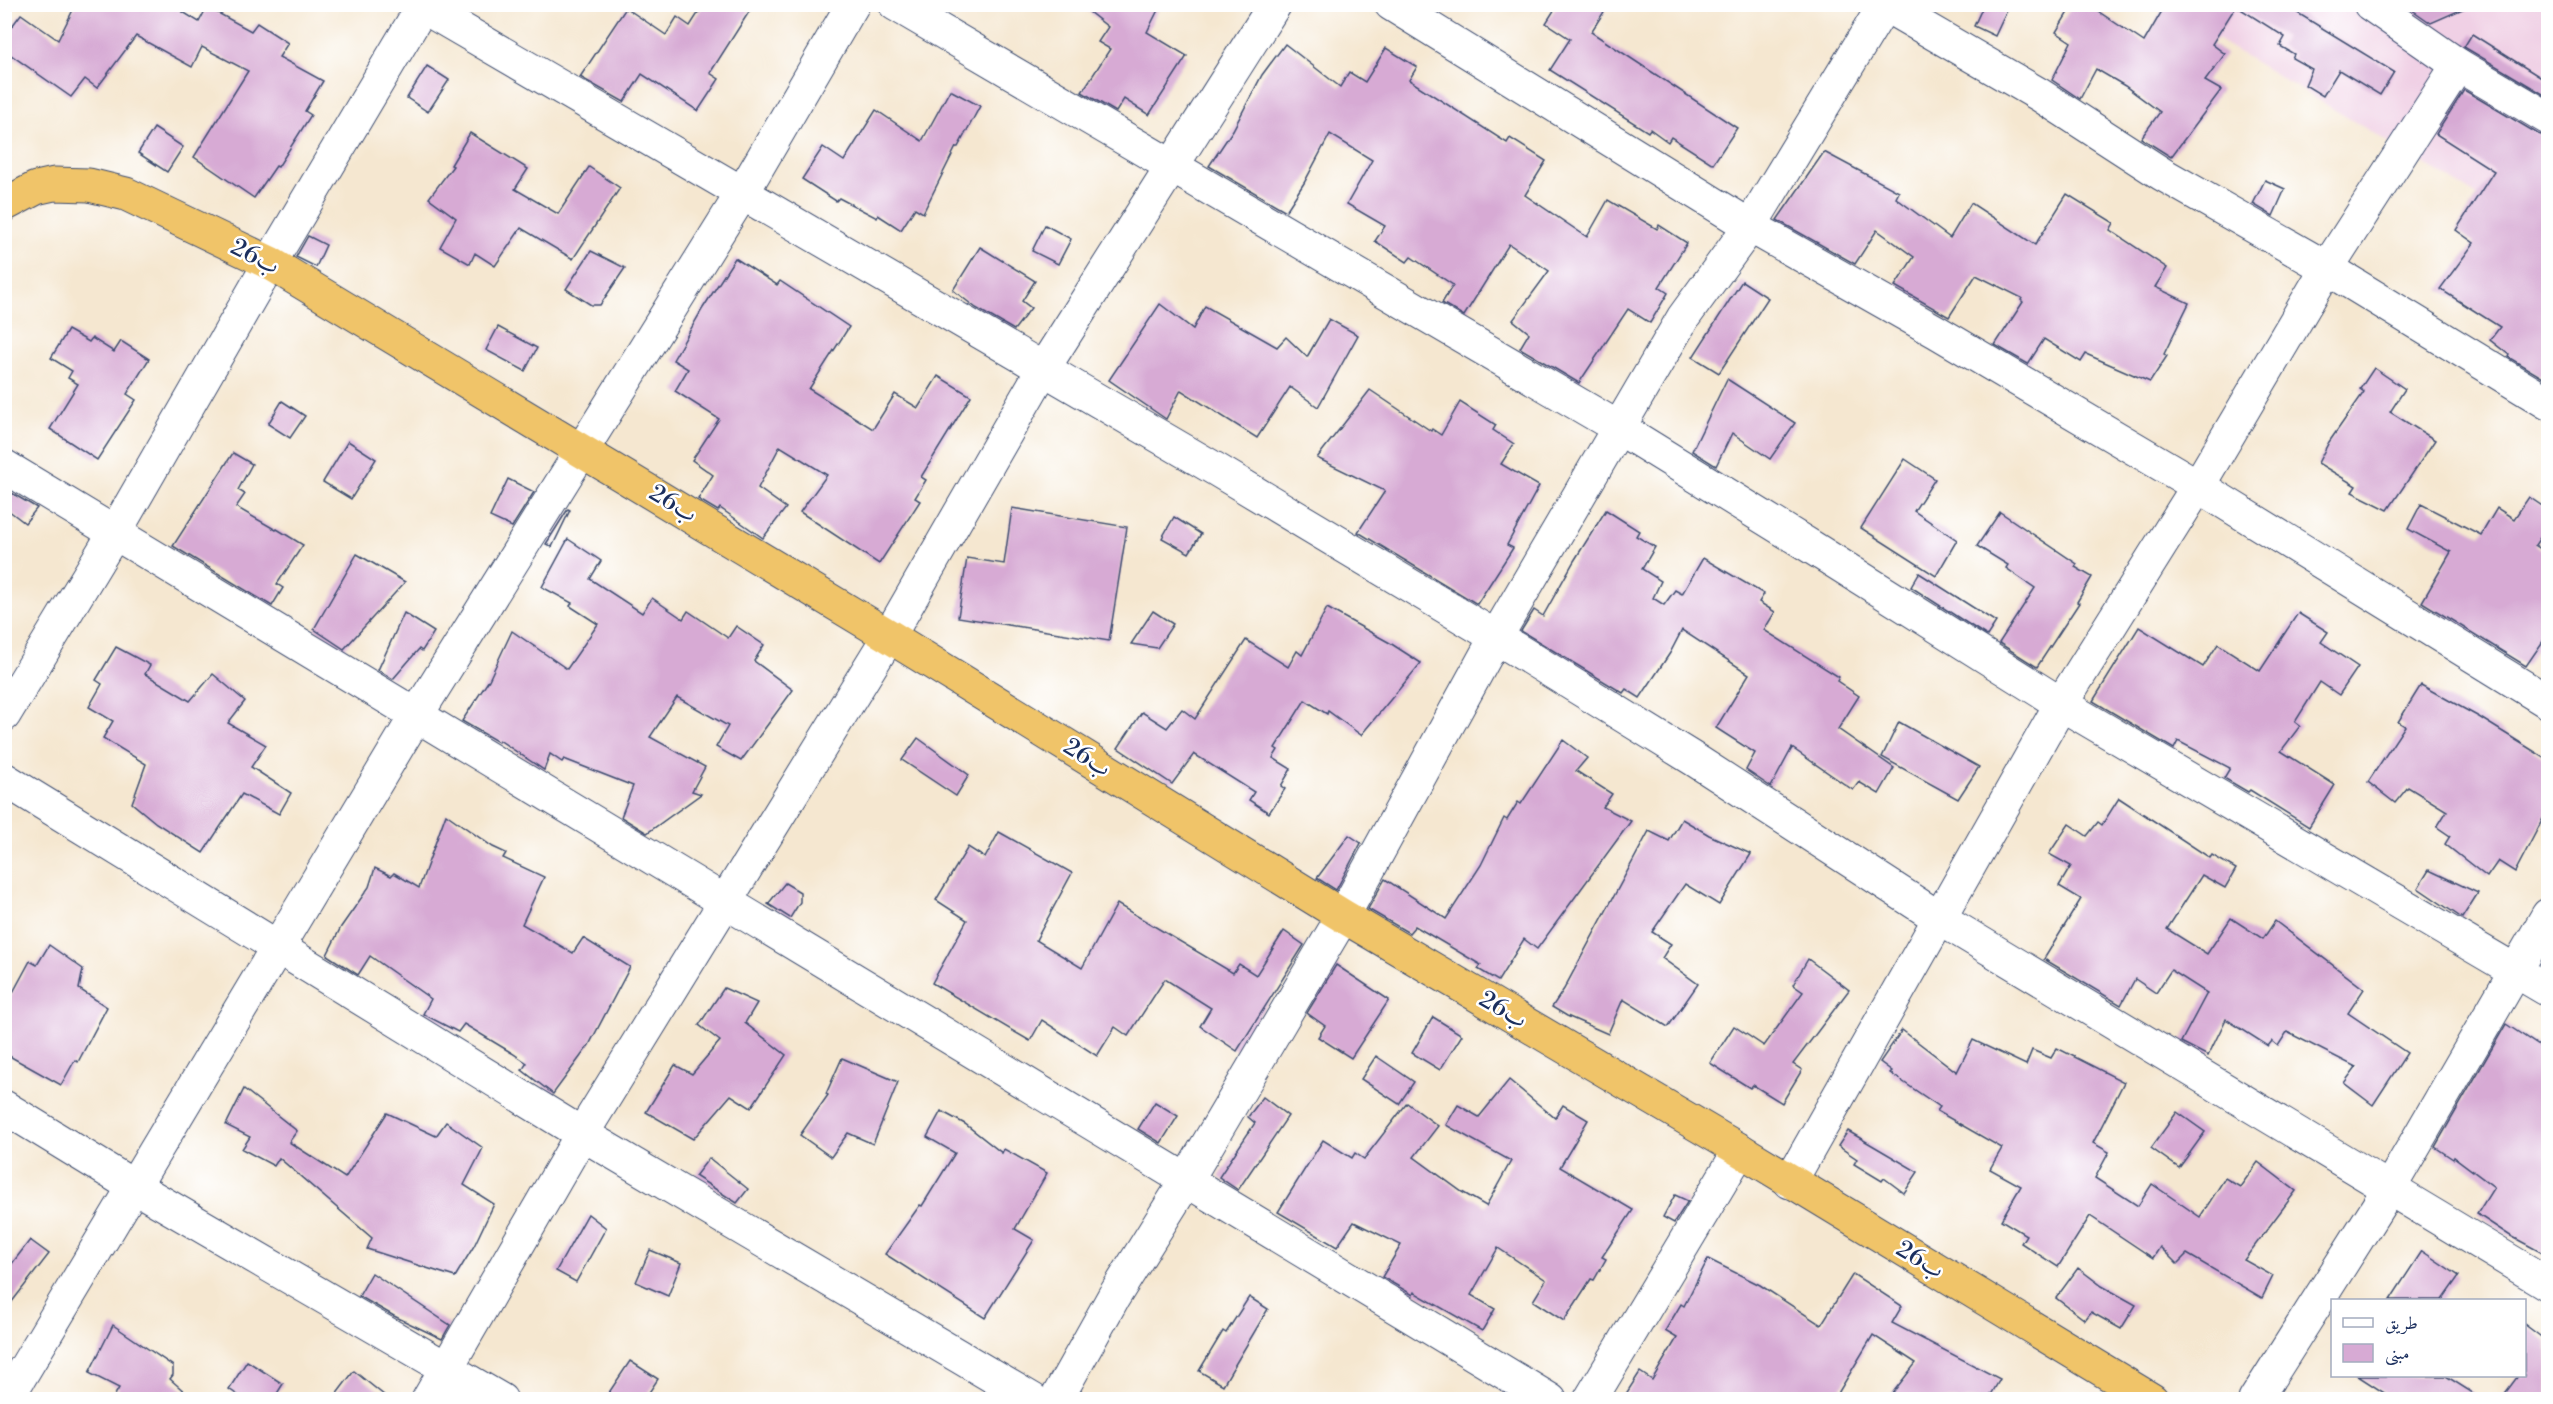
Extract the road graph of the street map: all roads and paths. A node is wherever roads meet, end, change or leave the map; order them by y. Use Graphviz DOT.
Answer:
graph roads {
  1 [pos="854,4"];
  2 [pos="895,4"];
  3 [pos="1275,4"];
  4 [pos="1391,4"];
  5 [pos="2370,4"];
  6 [pos="421,5"];
  7 [pos="1885,5"];
  8 [pos="2458,65"];
  9 [pos="2548,118"];
  10 [pos="1171,165"];
  11 [pos="743,192"];
  12 [pos="4,205"];
  13 [pos="1750,226"];
  14 [pos="270,263"];
  15 [pos="2327,268"];
  16 [pos="1043,369"];
  17 [pos="2548,403"];
  18 [pos="1619,429"];
  19 [pos="583,450"];
  20 [pos="4,466"];
  21 [pos="2198,486"];
  22 [pos="115,532"];
  23 [pos="889,636"];
  24 [pos="1496,637"];
  25 [pos="2548,702"];
  26 [pos="2061,704"];
  27 [pos="4,715"];
  28 [pos="416,716"];
  29 [pos="4,779"];
  30 [pos="725,902"];
  31 [pos="2548,915"];
  32 [pos="1343,916"];
  33 [pos="1939,918"];
  34 [pos="277,948"];
  35 [pos="2516,971"];
  36 [pos="2548,990"];
  37 [pos="4,1107"];
  38 [pos="582,1134"];
  39 [pos="1740,1150"];
  40 [pos="1186,1181"];
  41 [pos="1790,1182"];
  42 [pos="133,1186"];
  43 [pos="2389,1189"];
  44 [pos="2548,1284"];
  45 [pos="445,1367"];
  46 [pos="6,1400"];
  47 [pos="428,1400"];
  48 [pos="501,1400"];
  49 [pos="1033,1400"];
  50 [pos="1056,1400"];
  51 [pos="1550,1400"];
  52 [pos="1590,1400"];
  53 [pos="2152,1400"];
  54 [pos="2255,1400"];
  1 -- 11 [label="street"];
  2 -- 10 [label="street"];
  3 -- 10 [label="street"];
  4 -- 13 [label="street"];
  5 -- 8 [label="street"];
  6 -- 11 [label="street"];
  6 -- 14 [label="street"];
  7 -- 13 [label="street"];
  7 -- 15 [label="street"];
  8 -- 9 [label="street"];
  8 -- 15 [label="street"];
  10 -- 16 [label="street"];
  10 -- 18 [label="street"];
  11 -- 16 [label="street"];
  11 -- 19 [label="street"];
  12 -- 14 [label="highway, 26ب"];
  13 -- 18 [label="street"];
  13 -- 21 [label="street"];
  14 -- 19 [label="highway, 26ب"];
  14 -- 22 [label="street"];
  15 -- 17 [label="street"];
  15 -- 21 [label="street"];
  16 -- 23 [label="street"];
  16 -- 24 [label="street"];
  18 -- 24 [label="street"];
  18 -- 26 [label="street"];
  19 -- 23 [label="highway, 26ب"];
  19 -- 28 [label="street"];
  20 -- 22 [label="street"];
  21 -- 25 [label="street"];
  21 -- 26 [label="street"];
  22 -- 27 [label="street"];
  22 -- 28 [label="street"];
  23 -- 30 [label="street"];
  23 -- 32 [label="highway, 26ب"];
  24 -- 32 [label="street"];
  24 -- 33 [label="street"];
  26 -- 33 [label="street"];
  26 -- 35 [label="street"];
  28 -- 30 [label="street"];
  28 -- 34 [label="street"];
  29 -- 34 [label="street"];
  30 -- 38 [label="street"];
  30 -- 40 [label="street"];
  31 -- 35 [label="street"];
  32 -- 39 [label="highway, 26ب"];
  32 -- 40 [label="street"];
  33 -- 41 [label="street"];
  33 -- 43 [label="street"];
  34 -- 38 [label="street"];
  34 -- 42 [label="street"];
  35 -- 36 [label="street"];
  35 -- 43 [label="street"];
  37 -- 42 [label="street"];
  38 -- 45 [label="street"];
  38 -- 49 [label="street"];
  39 -- 41 [label="highway, 26ب"];
  39 -- 52 [label="street"];
  40 -- 50 [label="street"];
  40 -- 51 [label="street"];
  41 -- 53 [label="highway, 26ب"];
  42 -- 45 [label="street"];
  42 -- 46 [label="street"];
  43 -- 44 [label="street"];
  43 -- 54 [label="street"];
  45 -- 47 [label="street"];
  45 -- 48 [label="street"];
}
